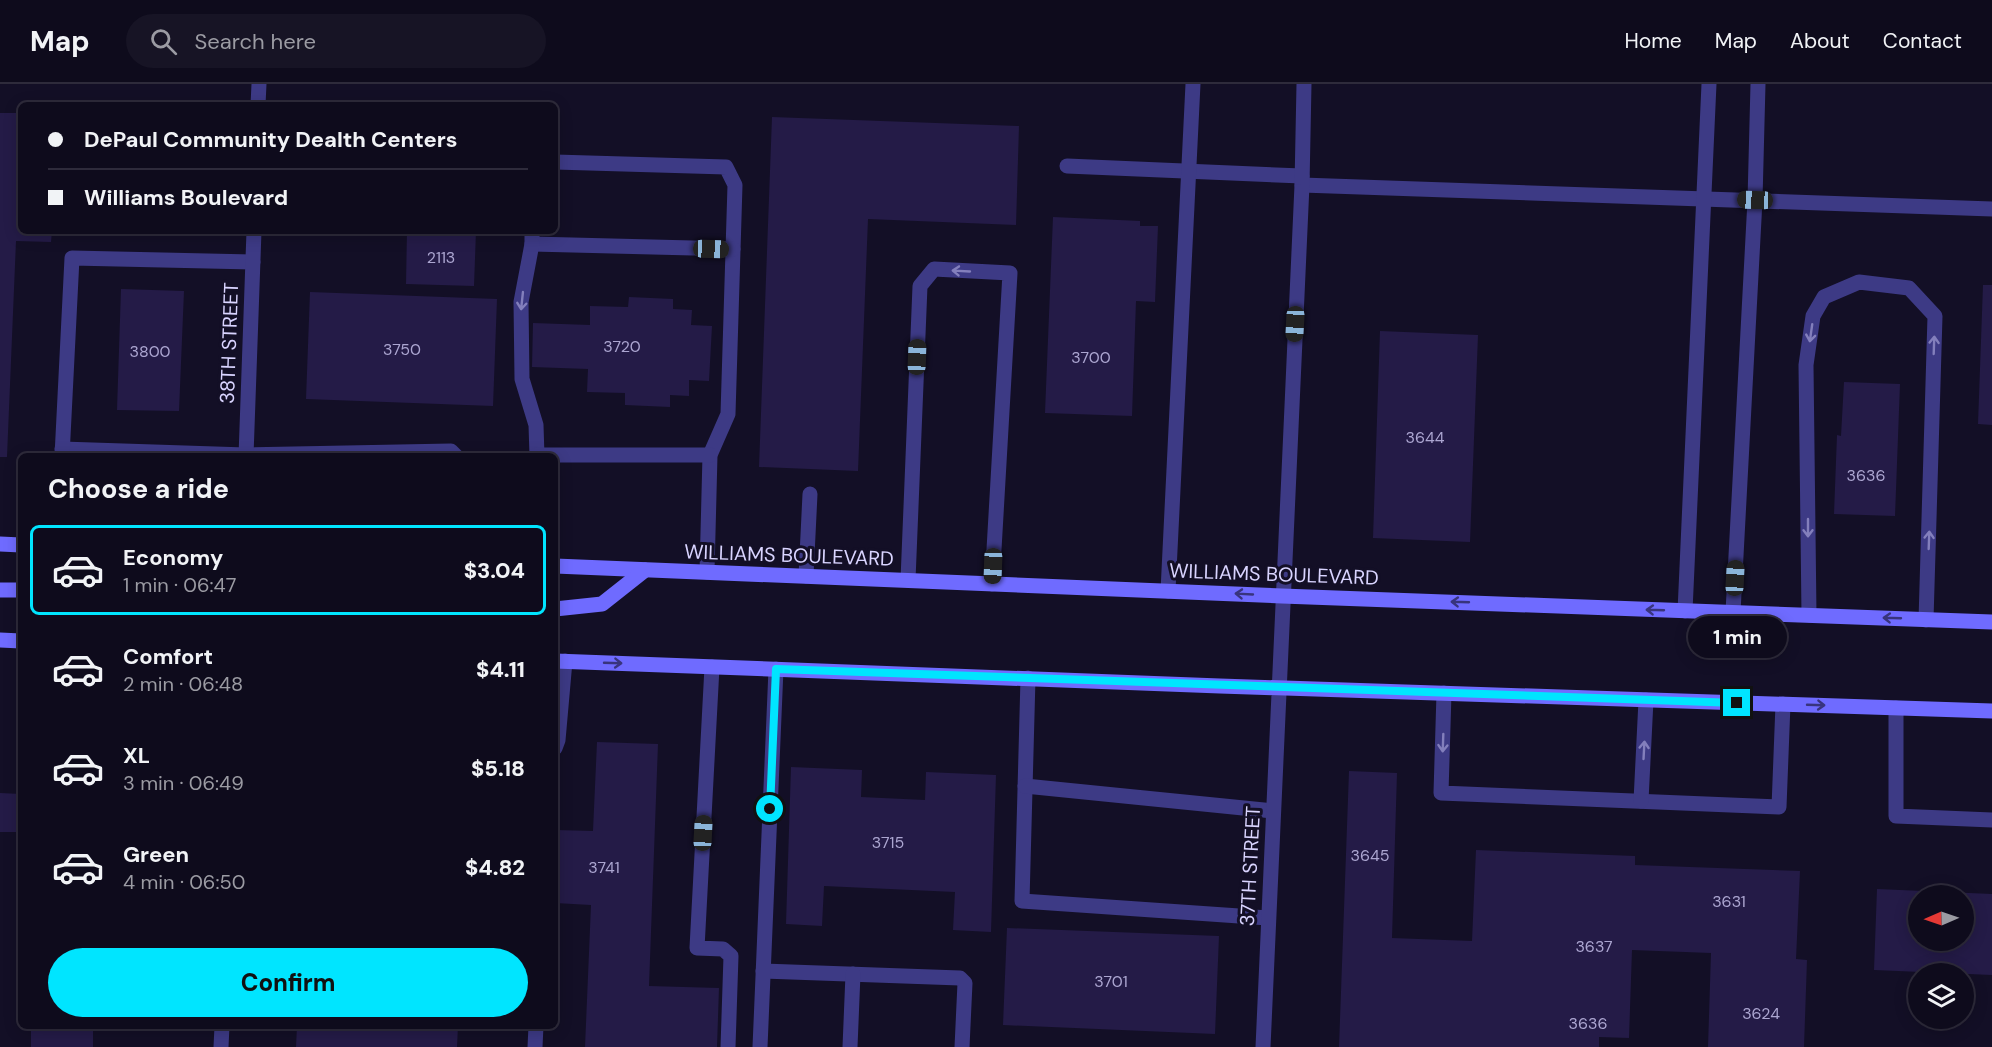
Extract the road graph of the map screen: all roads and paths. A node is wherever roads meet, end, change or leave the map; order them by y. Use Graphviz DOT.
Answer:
graph roads {
  1 [pos="259,84"];
  2 [pos="1193,84"];
  3 [pos="1304,84"];
  4 [pos="1709,84"];
  5 [pos="1758,84"];
  6 [pos="258,102"];
  7 [pos="558,162"];
  8 [pos="1067,166"];
  9 [pos="1189,171"];
  10 [pos="1302,180"];
  11 [pos="1705,199"];
  12 [pos="1755,200"];
  13 [pos="1992,209"];
  14 [pos="254,234"];
  15 [pos="532,237"];
  16 [pos="734,249"];
  17 [pos="253,262"];
  18 [pos="62,452"];
  19 [pos="123,453"];
  20 [pos="246,453"];
  21 [pos="348,453"];
  22 [pos="453,453"];
  23 [pos="537,453"];
  24 [pos="558,455"];
  25 [pos="710,455"];
  26 [pos="810,494"];
  27 [pos="0,544"];
  28 [pos="18,545"];
  29 [pos="558,566"];
  30 [pos="645,570"];
  31 [pos="707,572"];
  32 [pos="806,576"];
  33 [pos="908,580"];
  34 [pos="993,584"];
  35 [pos="0,590"];
  36 [pos="18,590"];
  37 [pos="1168,591"];
  38 [pos="1282,596"];
  39 [pos="558,609"];
  40 [pos="1685,611"];
  41 [pos="1733,612"];
  42 [pos="1809,615"];
  43 [pos="1926,620"];
  44 [pos="1992,622"];
  45 [pos="0,640"];
  46 [pos="18,640"];
  47 [pos="560,661"];
  48 [pos="712,666"];
  49 [pos="776,669"];
  50 [pos="1028,678"];
  51 [pos="1279,688"];
  52 [pos="1444,693"];
  53 [pos="1646,700"];
  54 [pos="1783,704"];
  55 [pos="1896,708"];
  56 [pos="1992,711"];
  57 [pos="558,740"];
  58 [pos="1025,786"];
  59 [pos="1641,801"];
  60 [pos="1274,811"];
  61 [pos="1992,820"];
  62 [pos="1268,918"];
  63 [pos="763,971"];
  64 [pos="853,974"];
  65 [pos="222,1029"];
  66 [pos="536,1029"];
  67 [pos="221,1047"];
  68 [pos="536,1047"];
  69 [pos="728,1047"];
  70 [pos="760,1047"];
  71 [pos="850,1047"];
  72 [pos="962,1047"];
  73 [pos="1263,1047"];
  1 -- 6 [label="street"];
  2 -- 9 [label="street"];
  3 -- 10 [label="street, 37TH STREET"];
  4 -- 11 [label="street"];
  5 -- 12 [label="street"];
  7 -- 16 [label="street"];
  8 -- 9 [label="street"];
  9 -- 10 [label="street"];
  9 -- 37 [label="street"];
  10 -- 11 [label="street"];
  10 -- 38 [label="street, 37TH STREET"];
  11 -- 12 [label="street"];
  11 -- 40 [label="street"];
  12 -- 13 [label="street"];
  12 -- 41 [label="street"];
  14 -- 17 [label="street, 38TH STREET"];
  15 -- 16 [label="street"];
  15 -- 23 [label="street, one-way"];
  16 -- 25 [label="street"];
  17 -- 18 [label="street"];
  17 -- 20 [label="street, 38TH STREET"];
  18 -- 19 [label="street"];
  21 -- 22 [label="street"];
  24 -- 25 [label="street"];
  25 -- 31 [label="street"];
  26 -- 32 [label="street"];
  27 -- 28 [label="main road"];
  29 -- 30 [label="main road, WILLIAMS BOULEVARD"];
  30 -- 31 [label="main road, WILLIAMS BOULEVARD"];
  30 -- 39 [label="main road"];
  31 -- 32 [label="main road, WILLIAMS BOULEVARD"];
  32 -- 33 [label="main road, WILLIAMS BOULEVARD"];
  33 -- 34 [label="main road, WILLIAMS BOULEVARD"];
  34 -- 33 [label="street, one-way"];
  34 -- 37 [label="main road, WILLIAMS BOULEVARD"];
  35 -- 36 [label="main road"];
  38 -- 37 [label="main road, WILLIAMS BOULEVARD, one-way"];
  40 -- 38 [label="main road, WILLIAMS BOULEVARD, one-way"];
  38 -- 51 [label="street, 37TH STREET"];
  40 -- 41 [label="main road, WILLIAMS BOULEVARD"];
  41 -- 42 [label="main road, WILLIAMS BOULEVARD"];
  43 -- 42 [label="main road, WILLIAMS BOULEVARD, one-way"];
  43 -- 42 [label="street, one-way"];
  43 -- 44 [label="main road, WILLIAMS BOULEVARD"];
  45 -- 46 [label="main road"];
  47 -- 48 [label="main road, one-way"];
  47 -- 57 [label="street"];
  48 -- 49 [label="main road"];
  48 -- 69 [label="street"];
  49 -- 50 [label="main road"];
  49 -- 63 [label="street"];
  50 -- 51 [label="main road"];
  50 -- 58 [label="street"];
  51 -- 52 [label="main road"];
  51 -- 60 [label="street, 37TH STREET"];
  52 -- 53 [label="main road"];
  52 -- 59 [label="street, one-way"];
  53 -- 54 [label="main road"];
  59 -- 53 [label="street, one-way"];
  54 -- 55 [label="main road, one-way"];
  54 -- 59 [label="street"];
  55 -- 56 [label="main road"];
  55 -- 61 [label="street"];
  58 -- 60 [label="street"];
  58 -- 62 [label="street"];
  60 -- 62 [label="street, 37TH STREET"];
  62 -- 73 [label="street, 37TH STREET"];
  63 -- 64 [label="street"];
  63 -- 70 [label="street"];
  64 -- 71 [label="street"];
  64 -- 72 [label="street"];
  65 -- 67 [label="street"];
  66 -- 68 [label="street"];
}
